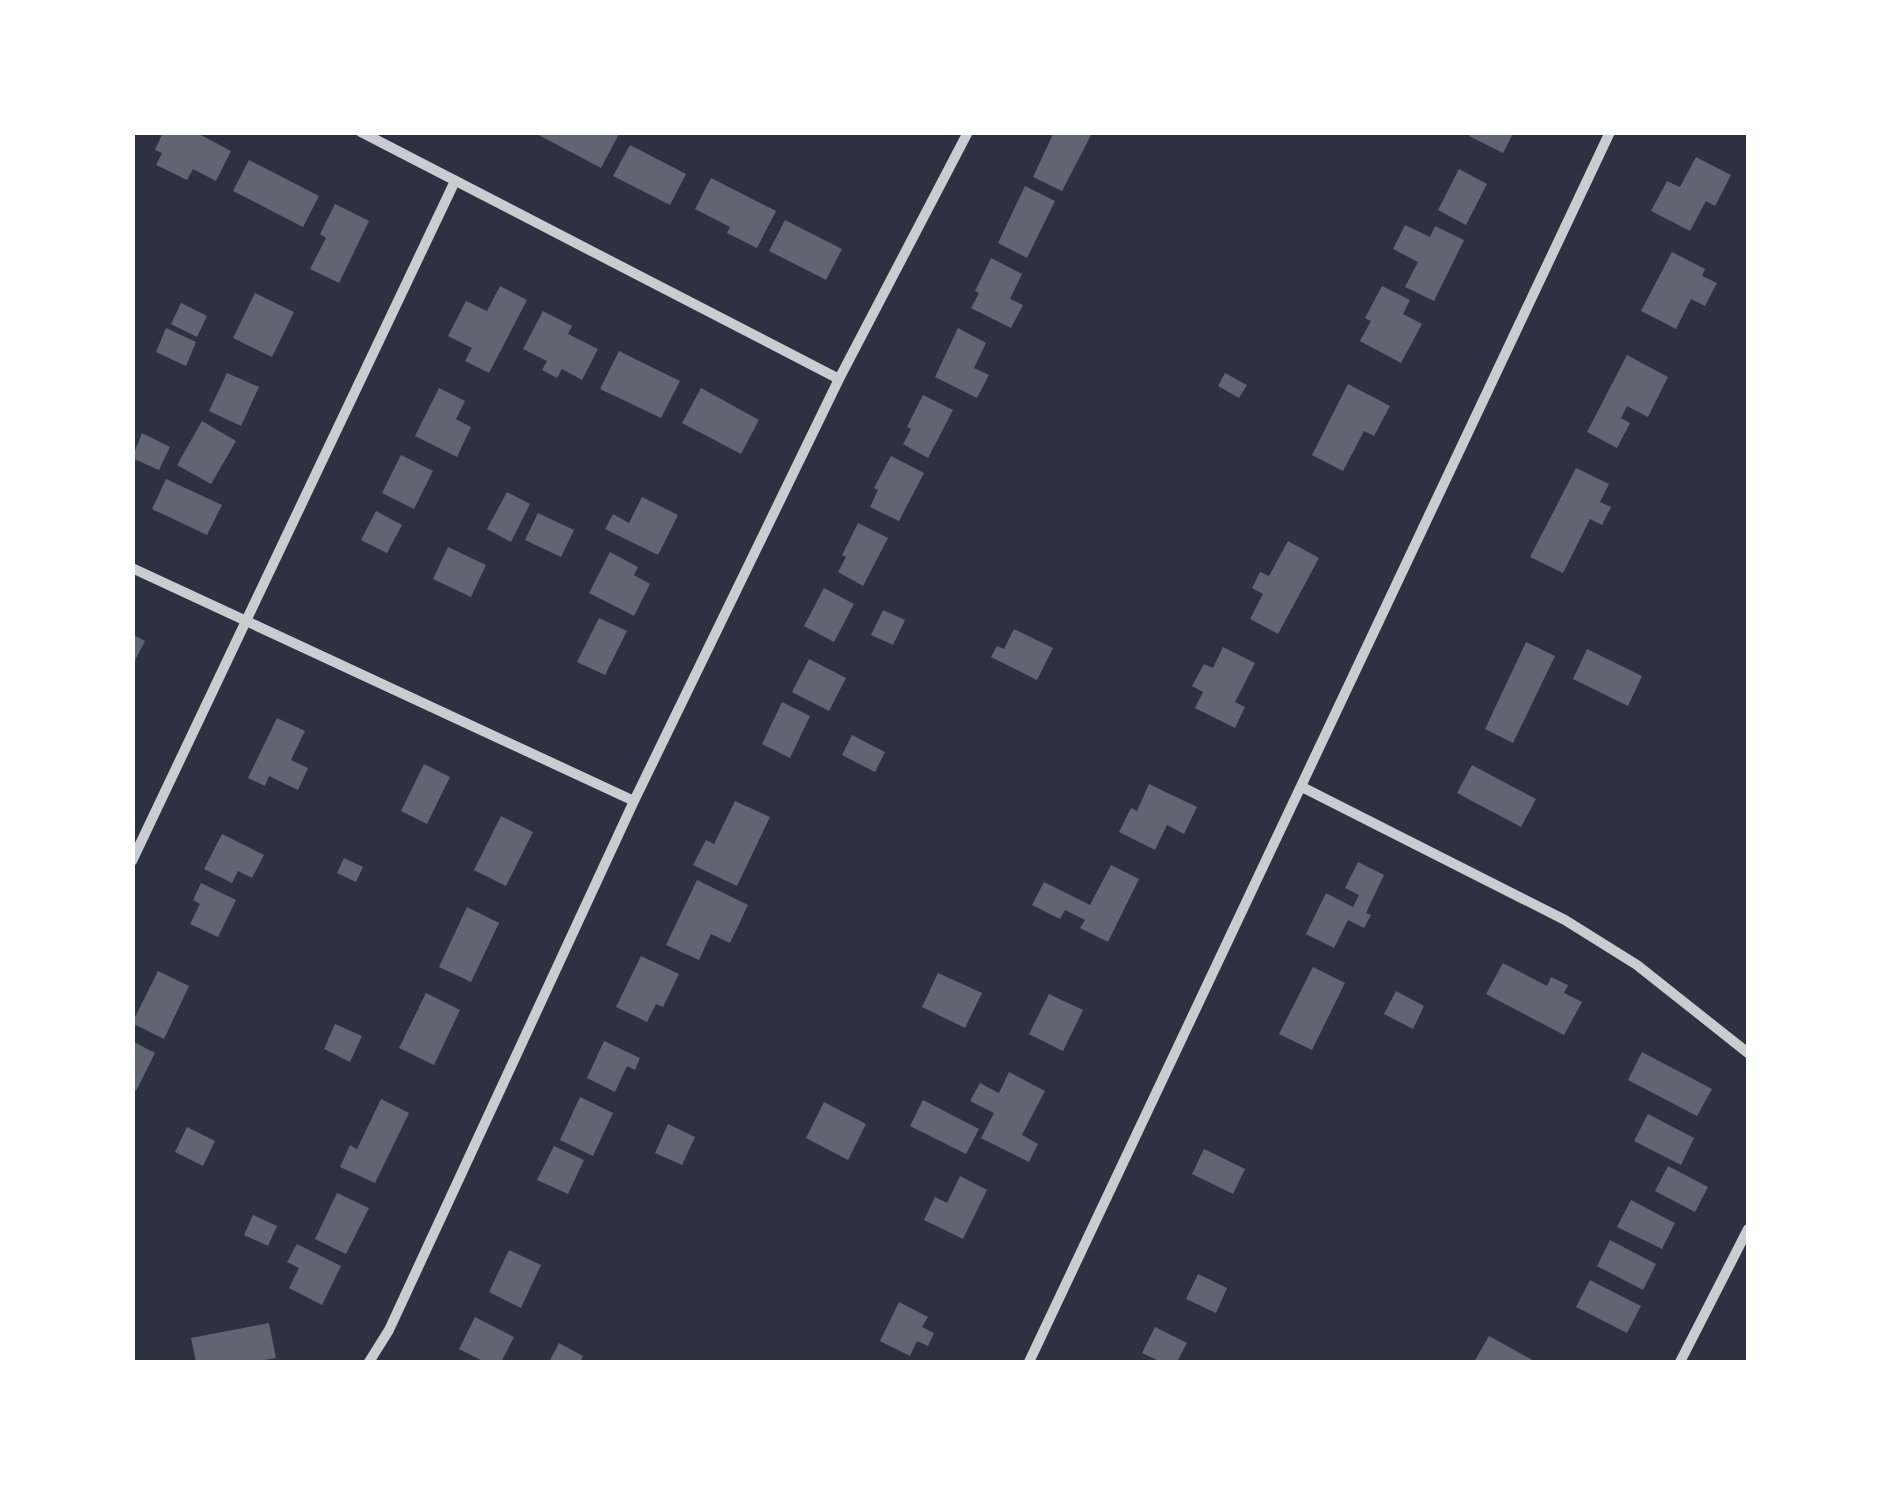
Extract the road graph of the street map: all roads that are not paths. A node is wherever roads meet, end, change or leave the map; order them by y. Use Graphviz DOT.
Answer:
graph roads {
  1 [pos="362,132"];
  2 [pos="968,132"];
  3 [pos="1610,132"];
  4 [pos="455,181"];
  5 [pos="839,379"];
  6 [pos="132,568"];
  7 [pos="246,621"];
  8 [pos="1302,787"];
  9 [pos="634,801"];
  10 [pos="132,861"];
  11 [pos="1748,1053"];
  12 [pos="1748,1228"];
  13 [pos="369,1362"];
  14 [pos="1029,1362"];
  15 [pos="1680,1362"];
  1 -- 4 [label="street"];
  2 -- 5 [label="street"];
  3 -- 8 [label="street"];
  4 -- 5 [label="street"];
  4 -- 7 [label="street"];
  5 -- 9 [label="street"];
  6 -- 7 [label="street"];
  7 -- 9 [label="street"];
  7 -- 10 [label="street"];
  8 -- 11 [label="street"];
  8 -- 14 [label="street"];
  9 -- 13 [label="street"];
  12 -- 15 [label="street"];
}
